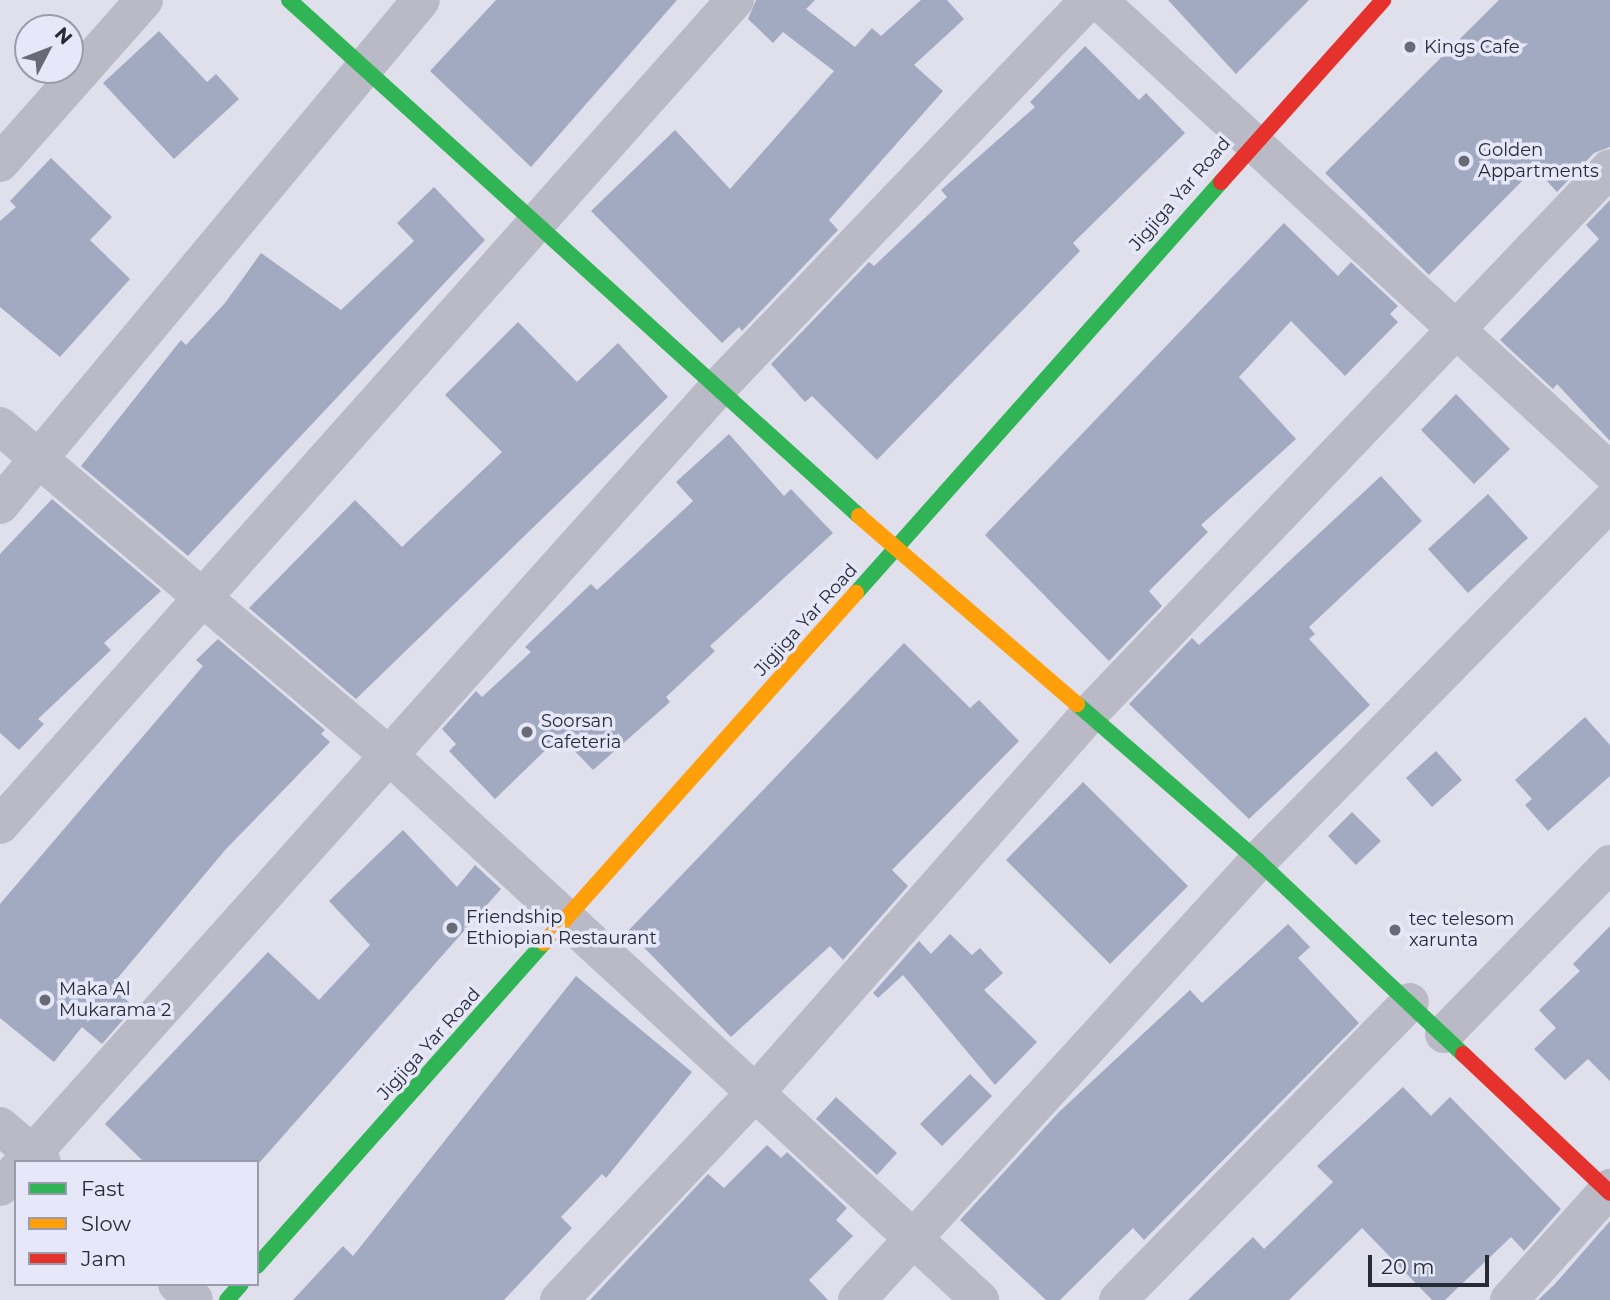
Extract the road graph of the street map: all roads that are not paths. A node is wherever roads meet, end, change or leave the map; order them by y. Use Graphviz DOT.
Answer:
graph roads {
  1 [pos="144,0"];
  2 [pos="289,0"];
  3 [pos="421,0"];
  4 [pos="735,0"];
  5 [pos="1089,0"];
  6 [pos="1098,0"];
  7 [pos="1383,0"];
  8 [pos="363,65"];
  9 [pos="1250,143"];
  10 [pos="0,163"];
  11 [pos="1610,168"];
  12 [pos="536,226"];
  13 [pos="1454,328"];
  14 [pos="715,391"];
  15 [pos="0,426"];
  16 [pos="40,462"];
  17 [pos="1610,471"];
  18 [pos="1610,502"];
  19 [pos="0,505"];
  20 [pos="897,547"];
  21 [pos="203,596"];
  22 [pos="1090,713"];
  23 [pos="392,758"];
  24 [pos="0,824"];
  25 [pos="1258,861"];
  26 [pos="1610,864"];
  27 [pos="564,920"];
  28 [pos="1410,1002"];
  29 [pos="1444,1034"];
  30 [pos="756,1092"];
  31 [pos="0,1126"];
  32 [pos="27,1160"];
  33 [pos="31,1160"];
  34 [pos="14,1175"];
  35 [pos="0,1187"];
  36 [pos="1609,1190"];
  37 [pos="912,1238"];
  38 [pos="259,1264"];
  39 [pos="179,1286"];
  40 [pos="239,1286"];
  41 [pos="194,1300"];
  42 [pos="227,1300"];
  43 [pos="559,1300"];
  44 [pos="857,1300"];
  45 [pos="980,1300"];
  46 [pos="1118,1300"];
  47 [pos="1509,1300"];
  1 -- 10 [label="street"];
  2 -- 8 [label="street"];
  3 -- 8 [label="street"];
  4 -- 12 [label="street"];
  5 -- 14 [label="street"];
  6 -- 9 [label="street"];
  7 -- 9 [label="street, Jigjiga Yar Road"];
  8 -- 12 [label="street"];
  8 -- 16 [label="street"];
  9 -- 13 [label="street"];
  9 -- 20 [label="street, Jigjiga Yar Road"];
  11 -- 13 [label="street"];
  12 -- 14 [label="street"];
  12 -- 21 [label="street"];
  13 -- 17 [label="street"];
  13 -- 22 [label="street"];
  14 -- 20 [label="street"];
  14 -- 23 [label="street"];
  15 -- 16 [label="street"];
  16 -- 19 [label="street"];
  16 -- 21 [label="street"];
  18 -- 25 [label="street"];
  20 -- 22 [label="street"];
  20 -- 27 [label="street, Jigjiga Yar Road"];
  21 -- 23 [label="street"];
  21 -- 24 [label="street"];
  22 -- 25 [label="street"];
  22 -- 30 [label="street"];
  23 -- 27 [label="street"];
  23 -- 33 [label="street"];
  25 -- 28 [label="street"];
  25 -- 37 [label="street"];
  26 -- 29 [label="street"];
  27 -- 30 [label="street"];
  27 -- 38 [label="street, Jigjiga Yar Road"];
  28 -- 29 [label="street"];
  28 -- 46 [label="street"];
  29 -- 36 [label="street"];
  30 -- 37 [label="street"];
  30 -- 43 [label="street"];
  31 -- 32 [label="street"];
  34 -- 35 [label="street"];
  36 -- 47 [label="street"];
  37 -- 44 [label="street"];
  37 -- 45 [label="street"];
  39 -- 41 [label="street"];
  40 -- 42 [label="street"];
}
